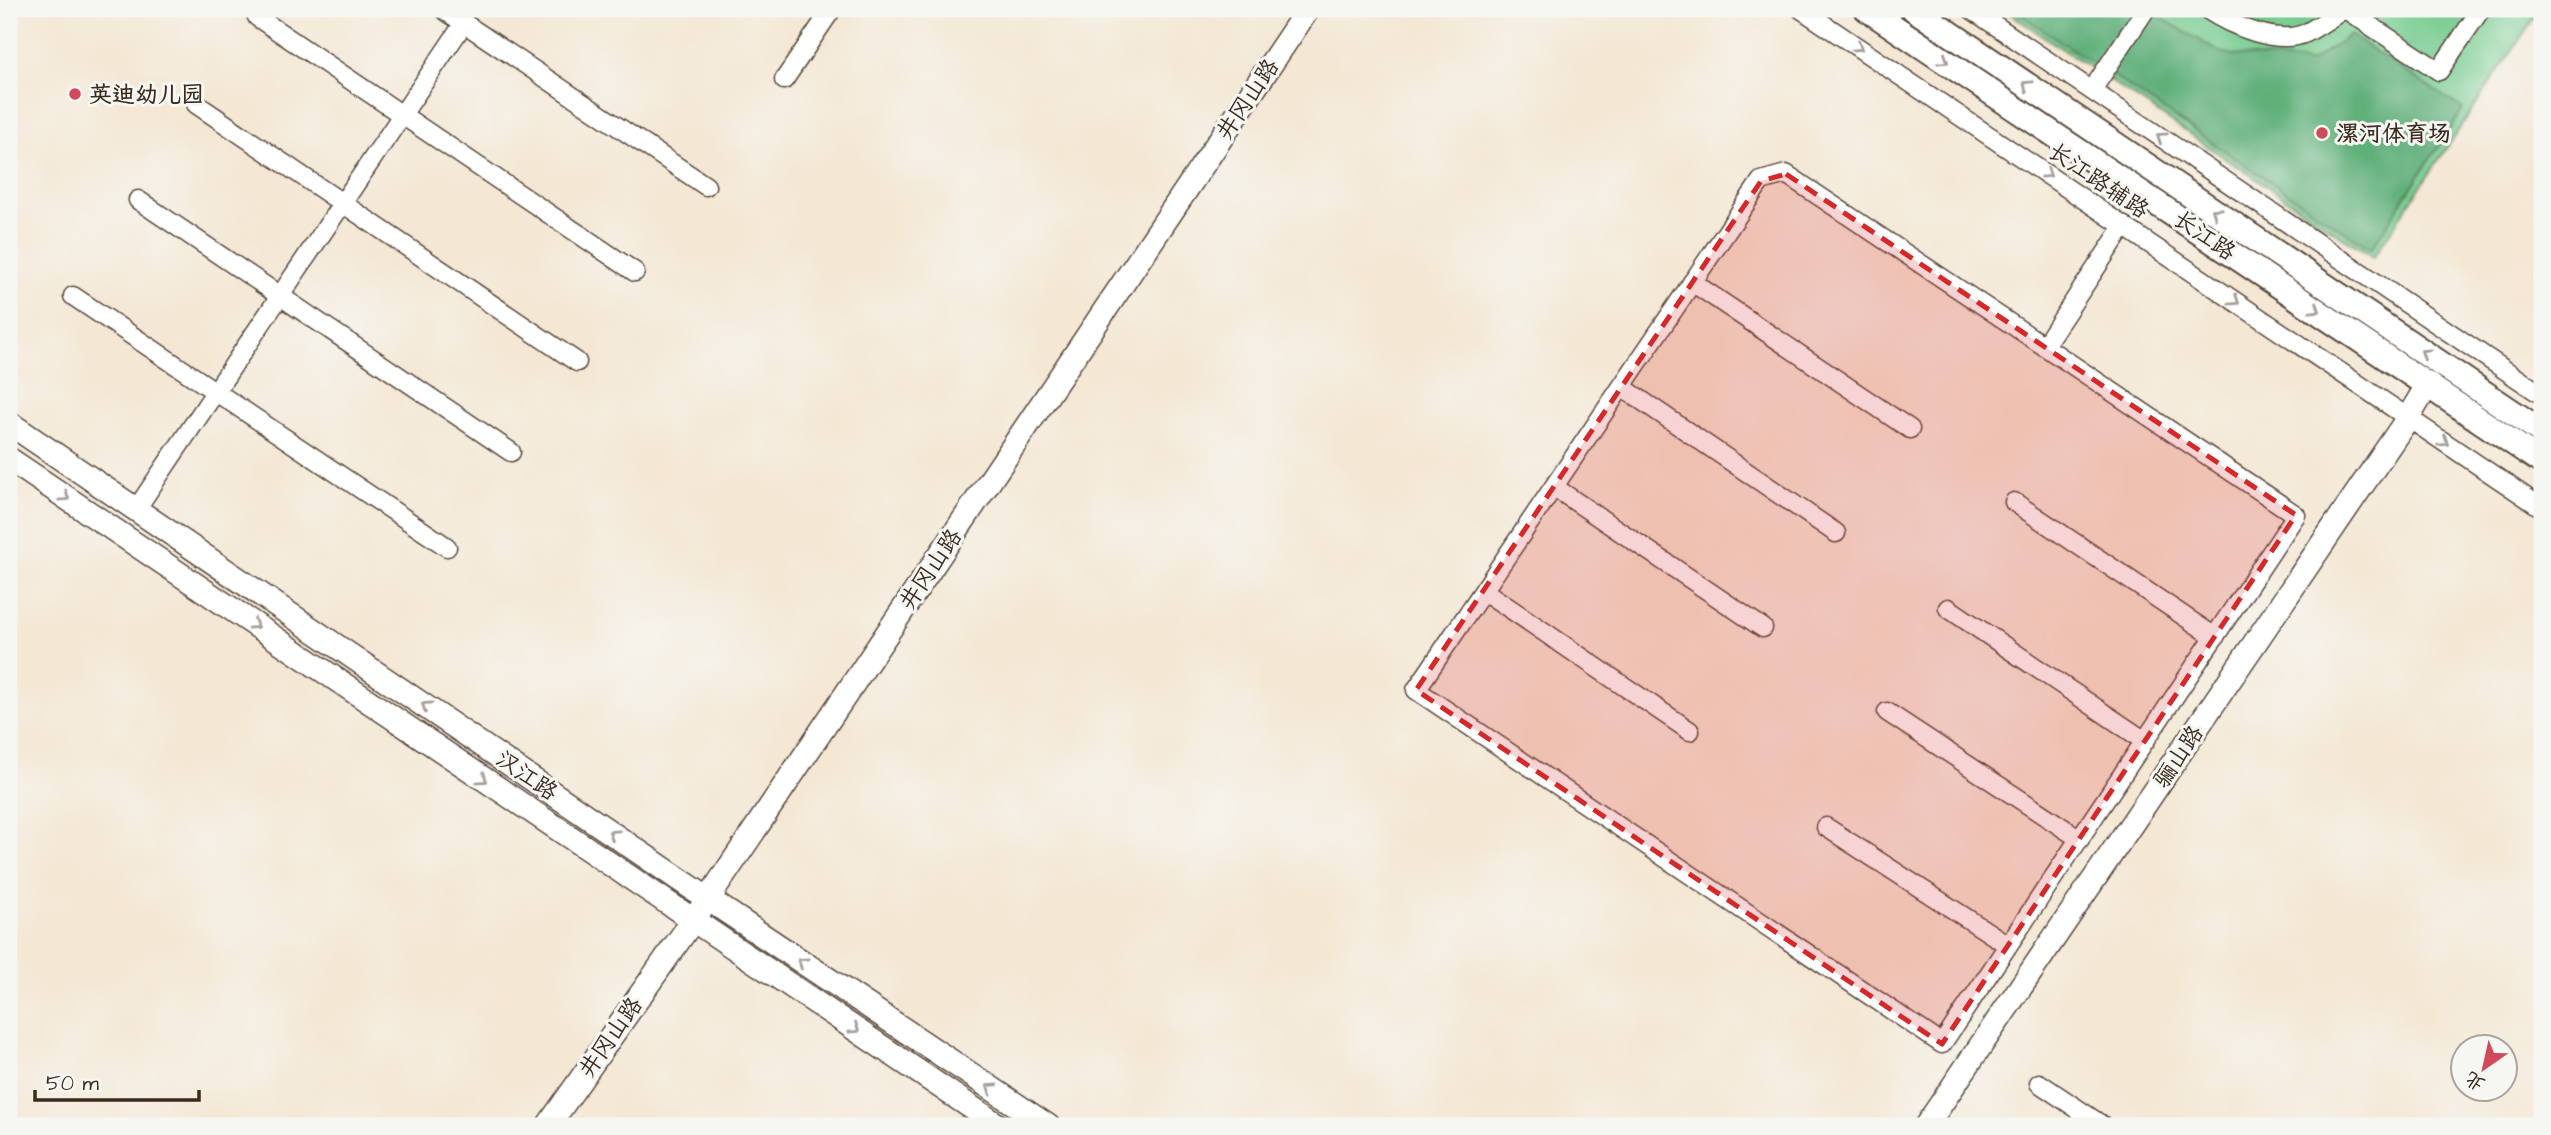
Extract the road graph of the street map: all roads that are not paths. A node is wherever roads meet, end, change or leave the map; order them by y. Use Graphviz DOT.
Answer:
graph roads {
  1 [pos="443,9"];
  2 [pos="832,9"];
  3 [pos="1308,9"];
  4 [pos="1801,9"];
  5 [pos="1867,9"];
  6 [pos="1914,9"];
  7 [pos="1971,9"];
  8 [pos="2146,9"];
  9 [pos="2206,9"];
  10 [pos="2345,9"];
  11 [pos="2481,9"];
  12 [pos="257,17"];
  13 [pos="464,23"];
  14 [pos="784,80"];
  15 [pos="2092,90"];
  16 [pos="195,104"];
  17 [pos="402,115"];
  18 [pos="706,186"];
  19 [pos="138,200"];
  20 [pos="343,203"];
  21 [pos="2124,226"];
  22 [pos="635,272"];
  23 [pos="1692,282"];
  24 [pos="74,296"];
  25 [pos="281,296"];
  26 [pos="2044,346"];
  27 [pos="578,362"];
  28 [pos="2428,384"];
  29 [pos="1622,387"];
  30 [pos="216,392"];
  31 [pos="2542,395"];
  32 [pos="2408,418"];
  33 [pos="9,423"];
  34 [pos="1910,429"];
  35 [pos="2542,432"];
  36 [pos="511,452"];
  37 [pos="9,459"];
  38 [pos="2542,462"];
  39 [pos="1554,487"];
  40 [pos="2014,502"];
  41 [pos="137,508"];
  42 [pos="2542,508"];
  43 [pos="1836,533"];
  44 [pos="447,547"];
  45 [pos="1484,591"];
  46 [pos="1948,608"];
  47 [pos="1763,628"];
  48 [pos="2215,637"];
  49 [pos="1887,712"];
  50 [pos="1690,731"];
  51 [pos="2145,741"];
  52 [pos="1826,827"];
  53 [pos="2080,839"];
  54 [pos="708,899"];
  55 [pos="691,920"];
  56 [pos="2008,946"];
  57 [pos="2039,1083"];
  58 [pos="548,1126"];
  59 [pos="999,1126"];
  60 [pos="1048,1126"];
  61 [pos="1926,1126"];
  62 [pos="2103,1126"];
  1 -- 13 [label="street"];
  2 -- 14 [label="street"];
  3 -- 54 [label="street, 井冈山路"];
  4 -- 21 [label="street, 长江路辅路, one-way"];
  5 -- 28 [label="main road, 长江路, one-way"];
  35 -- 6 [label="main road, 长江路, one-way"];
  7 -- 15 [label="street"];
  8 -- 15 [label="street"];
  9 -- 10 [label="street"];
  10 -- 11 [label="street"];
  12 -- 17 [label="street"];
  13 -- 17 [label="street"];
  13 -- 18 [label="street"];
  31 -- 15 [label="street, one-way"];
  16 -- 20 [label="street"];
  17 -- 20 [label="street"];
  17 -- 22 [label="street"];
  19 -- 25 [label="street"];
  20 -- 25 [label="street"];
  20 -- 27 [label="street"];
  21 -- 26 [label="street"];
  21 -- 32 [label="street, 长江路辅路, one-way"];
  23 -- 26 [label="street"];
  23 -- 29 [label="street"];
  23 -- 34 [label="street"];
  24 -- 30 [label="street"];
  25 -- 30 [label="street"];
  25 -- 36 [label="street"];
  26 -- 48 [label="street"];
  28 -- 32 [label="street, 骊山路"];
  28 -- 38 [label="main road, 长江路"];
  29 -- 39 [label="street"];
  29 -- 43 [label="street"];
  30 -- 41 [label="street"];
  30 -- 44 [label="street"];
  32 -- 42 [label="street, 长江路辅路, one-way"];
  32 -- 61 [label="street, 骊山路"];
  33 -- 41 [label="street, 汉江路"];
  37 -- 55 [label="street, 汉江路, one-way"];
  39 -- 45 [label="street"];
  39 -- 47 [label="street"];
  40 -- 48 [label="street"];
  54 -- 41 [label="street, 汉江路, one-way"];
  45 -- 50 [label="street"];
  45 -- 56 [label="street"];
  46 -- 51 [label="street"];
  48 -- 51 [label="street"];
  49 -- 53 [label="street"];
  51 -- 53 [label="street"];
  52 -- 56 [label="street"];
  53 -- 56 [label="street"];
  54 -- 55 [label="street, 井冈山路"];
  60 -- 54 [label="street, 汉江路, one-way"];
  55 -- 58 [label="street, 井冈山路"];
  55 -- 59 [label="street, 汉江路, one-way"];
  57 -- 62 [label="street"];
}
